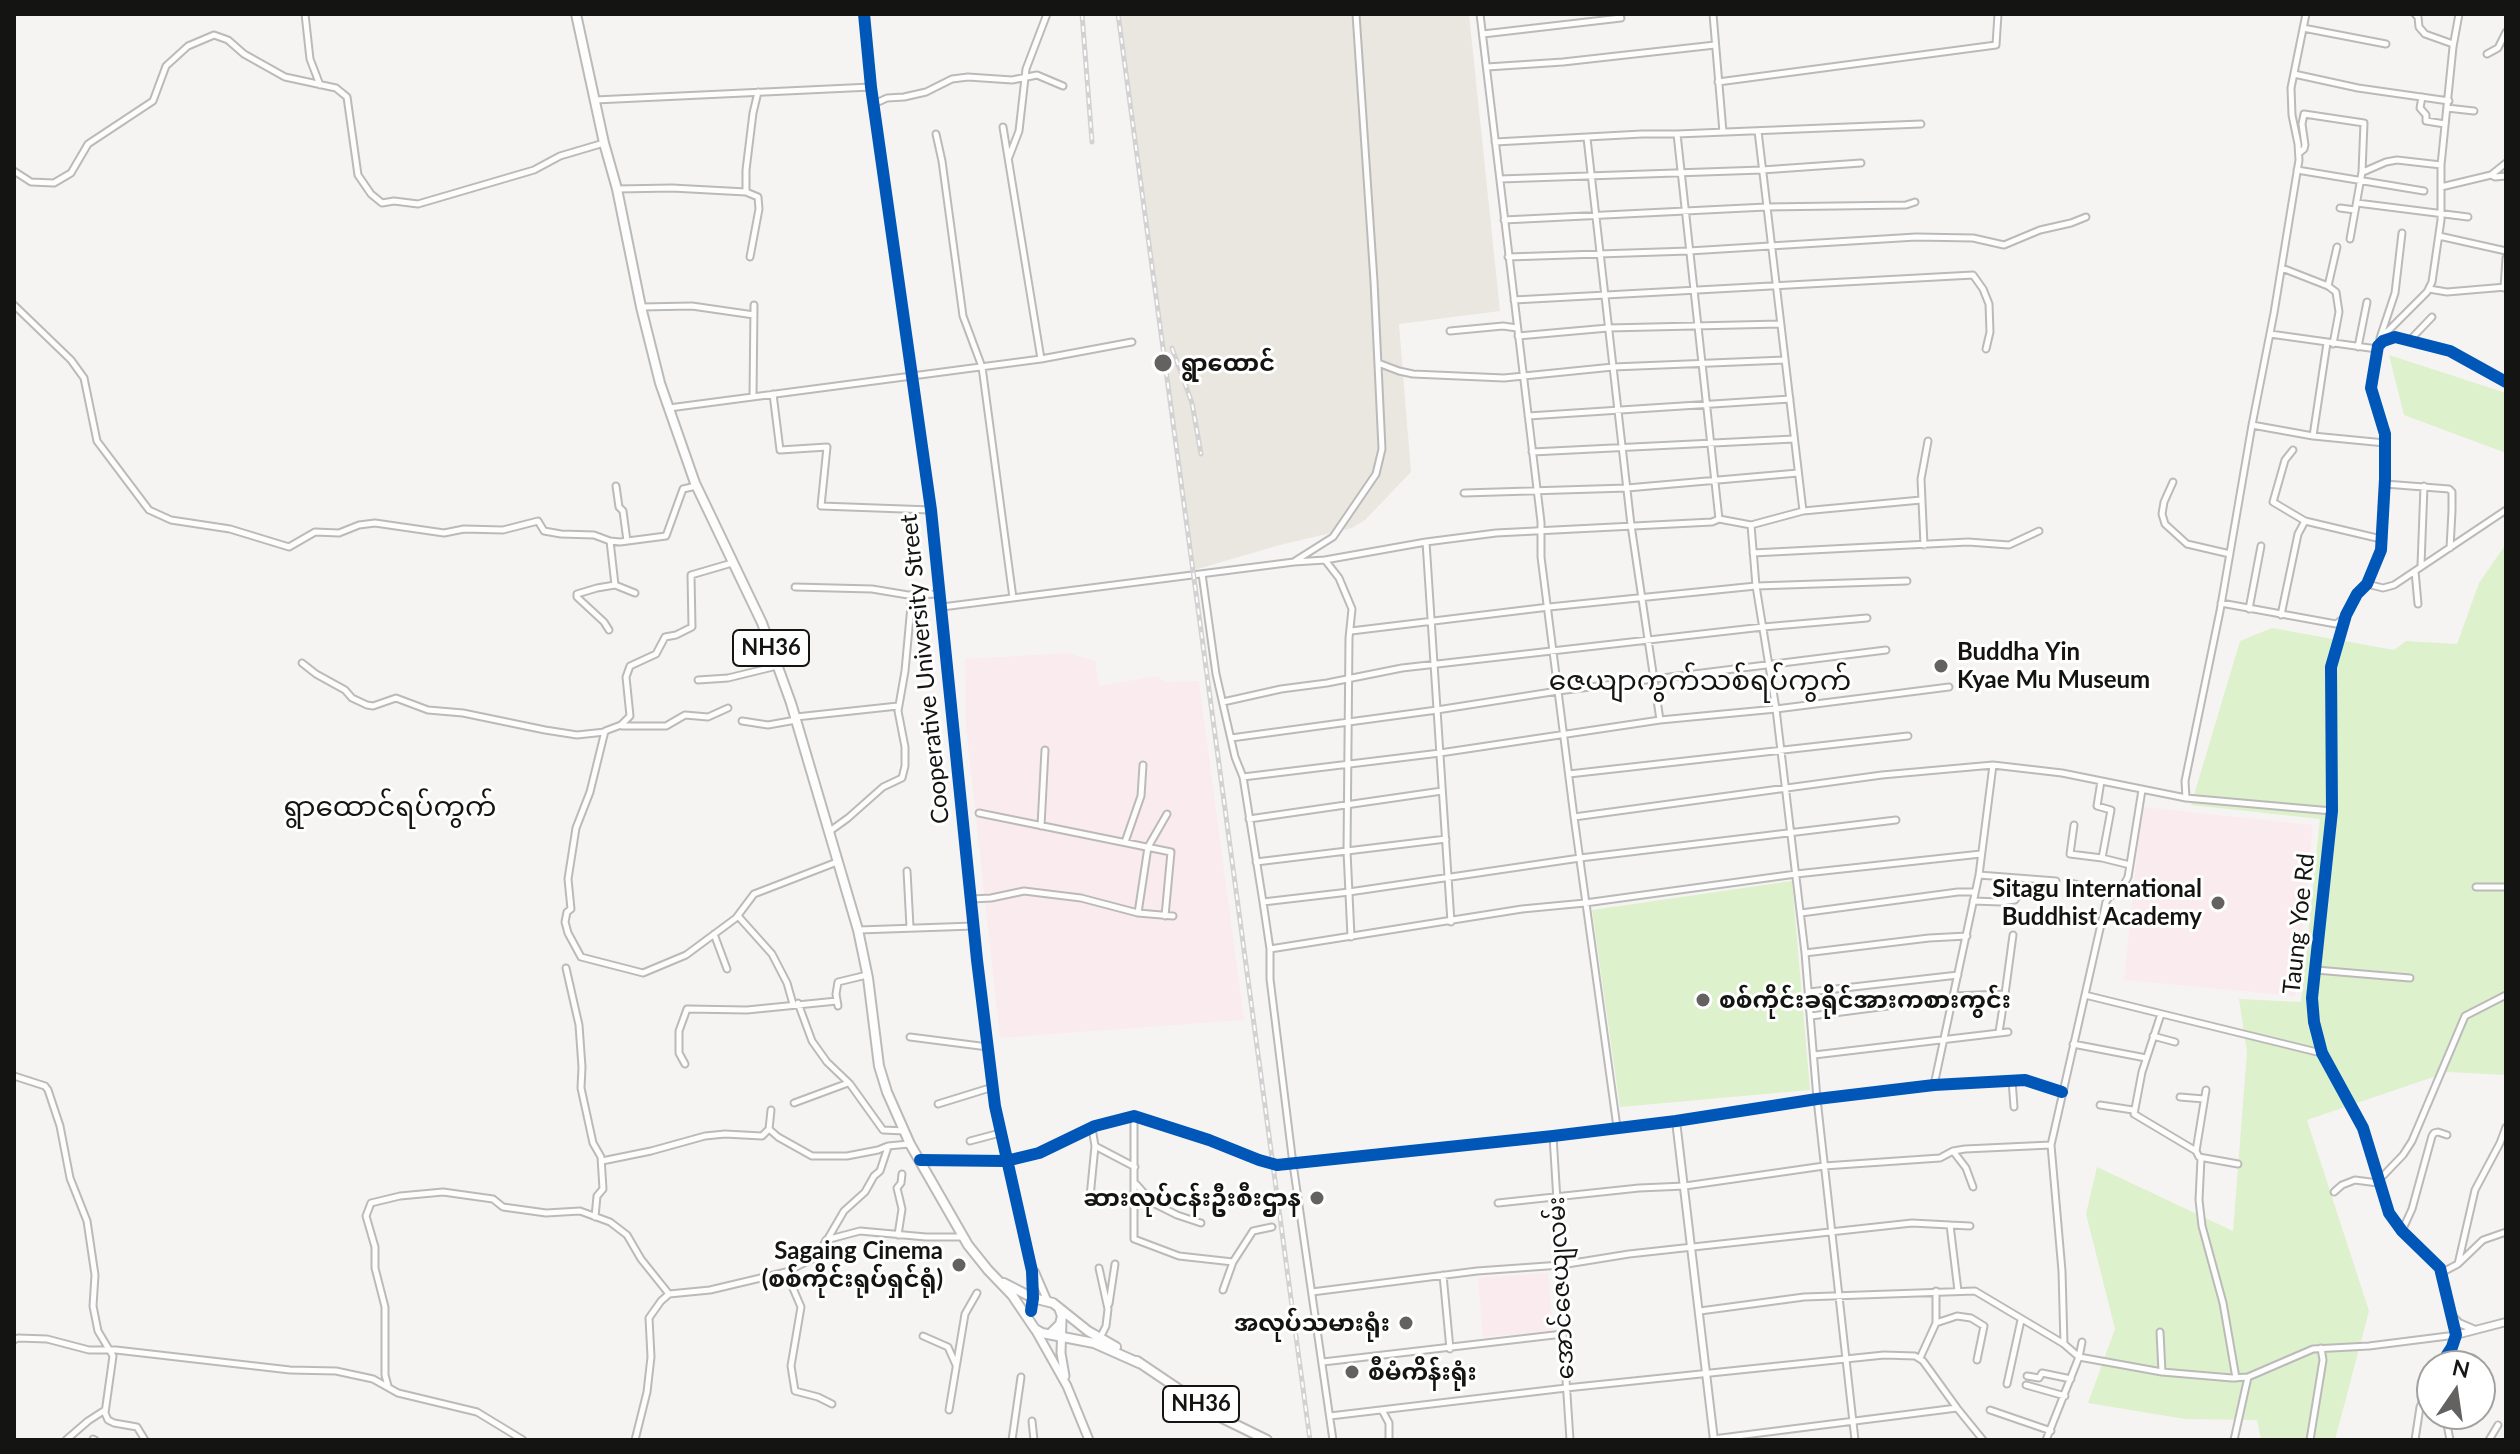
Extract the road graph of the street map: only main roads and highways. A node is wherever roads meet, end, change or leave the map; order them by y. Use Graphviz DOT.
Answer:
graph roads {
  1 [pos="576,14"];
  2 [pos="988,1270"];
  3 [pos="1052,1304"];
  4 [pos="1062,1320"];
  5 [pos="1032,1326"];
  6 [pos="1050,1333"];
  7 [pos="1062,1336"];
  8 [pos="1139,1363"];
  9 [pos="1067,1386"];
  10 [pos="1089,1440"];
  11 [pos="1266,1440"];
  1 -- 2 [label="highway, NH36"];
  2 -- 3 [label="highway, NH36"];
  2 -- 5 [label="highway, NH36"];
  3 -- 4 [label="highway"];
  3 -- 5 [label="highway"];
  3 -- 8 [label="highway, NH36"];
  4 -- 6 [label="highway"];
  4 -- 7 [label="main road"];
  5 -- 6 [label="highway, NH36"];
  5 -- 9 [label="main road"];
  6 -- 7 [label="highway, NH36"];
  7 -- 8 [label="highway, NH36"];
  7 -- 9 [label="main road"];
  8 -- 11 [label="highway, NH36"];
  9 -- 10 [label="main road"];
}
